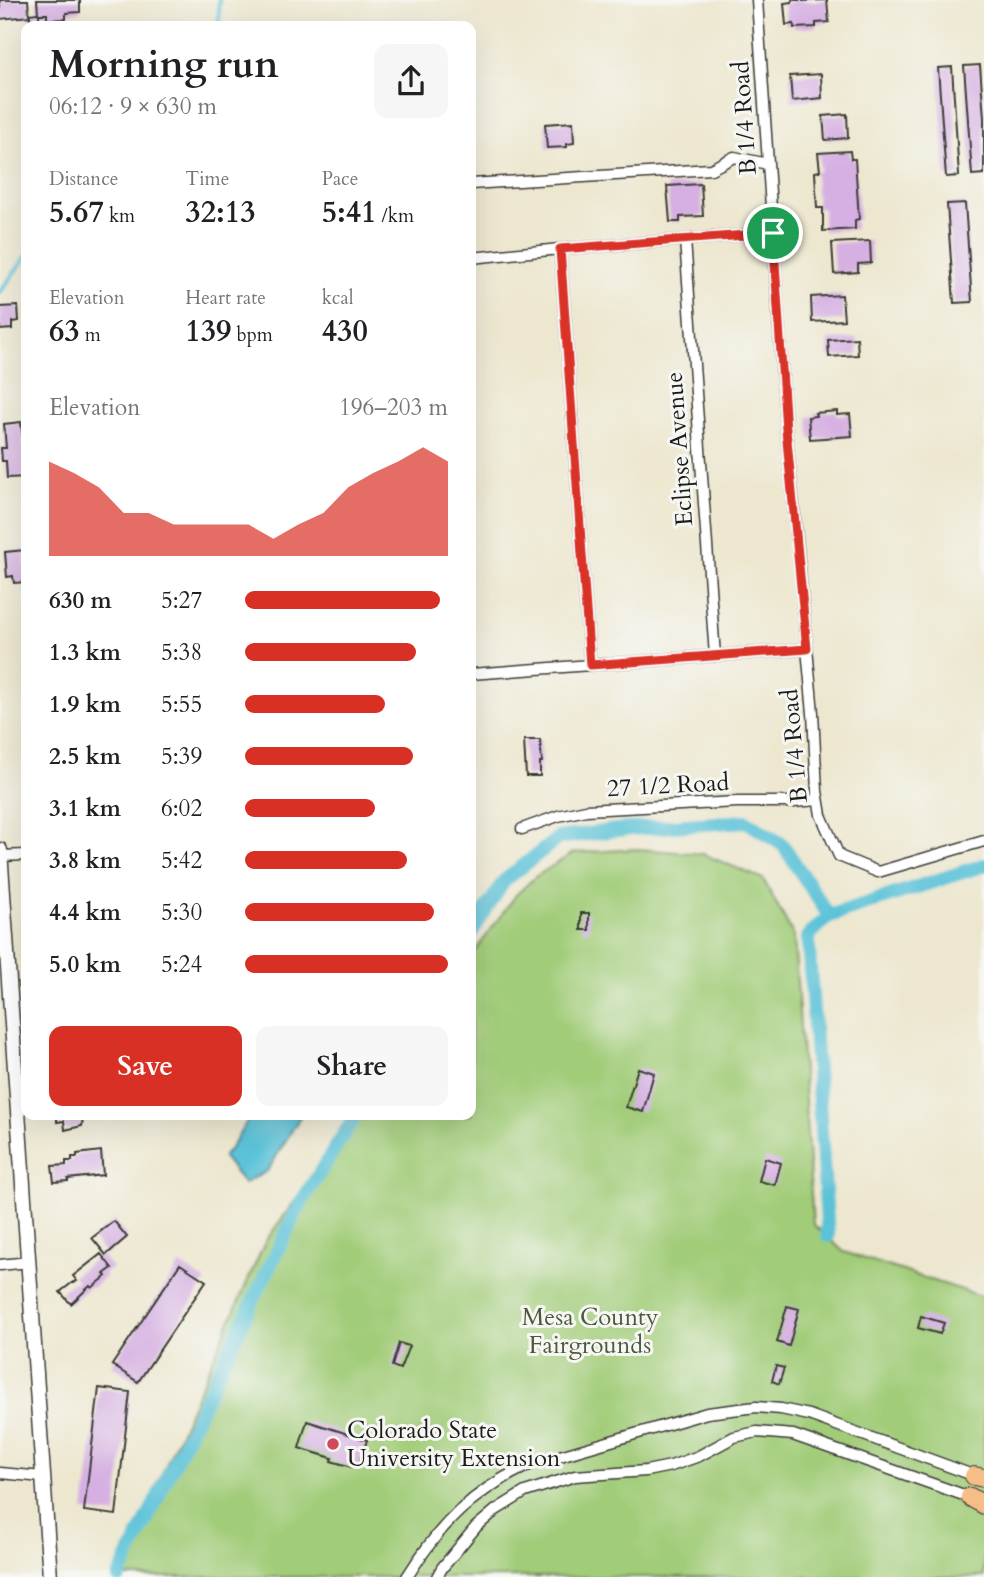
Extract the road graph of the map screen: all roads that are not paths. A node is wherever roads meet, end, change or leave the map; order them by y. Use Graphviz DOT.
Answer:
graph roads {
  1 [pos="757,0"];
  2 [pos="768,164"];
  3 [pos="476,184"];
  4 [pos="773,233"];
  5 [pos="685,240"];
  6 [pos="560,249"];
  7 [pos="476,257"];
  8 [pos="807,649"];
  9 [pos="715,656"];
  10 [pos="590,665"];
  11 [pos="476,674"];
  12 [pos="818,800"];
  13 [pos="522,829"];
  14 [pos="984,841"];
  15 [pos="0,850"];
  16 [pos="21,855"];
  17 [pos="1,856"];
  18 [pos="29,1262"];
  19 [pos="0,1265"];
  20 [pos="0,1473"];
  21 [pos="43,1477"];
  22 [pos="981,1478"];
  23 [pos="979,1502"];
  24 [pos="50,1577"];
  25 [pos="407,1577"];
  26 [pos="437,1577"];
  1 -- 2 [label="street, B 1/4 Road"];
  2 -- 3 [label="street"];
  2 -- 4 [label="street, B 1/4 Road"];
  4 -- 5 [label="street"];
  4 -- 8 [label="street, B 1/4 Road"];
  5 -- 6 [label="street"];
  5 -- 9 [label="street, Eclipse Avenue"];
  6 -- 7 [label="street"];
  6 -- 10 [label="street"];
  8 -- 9 [label="street"];
  8 -- 12 [label="street, B 1/4 Road"];
  9 -- 10 [label="street"];
  10 -- 11 [label="street"];
  12 -- 13 [label="street, 27 1/2 Road"];
  12 -- 14 [label="street, B 1/4 Road"];
  15 -- 17 [label="street"];
  16 -- 17 [label="street"];
  17 -- 18 [label="street"];
  18 -- 19 [label="street"];
  18 -- 21 [label="street"];
  20 -- 21 [label="street"];
  21 -- 24 [label="street"];
  22 -- 25 [label="street"];
  23 -- 26 [label="street"];
}
